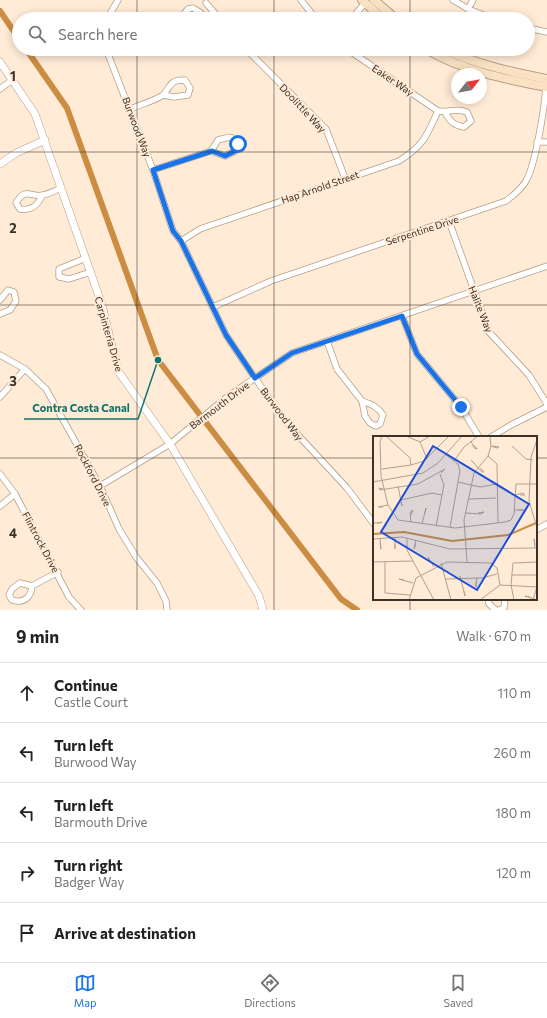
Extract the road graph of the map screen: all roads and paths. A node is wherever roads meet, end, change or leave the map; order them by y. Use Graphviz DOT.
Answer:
graph roads {
  1 [pos="118,0"];
  2 [pos="301,0"];
  3 [pos="374,0"];
  4 [pos="453,0"];
  5 [pos="473,0"];
  6 [pos="207,1"];
  7 [pos="365,1"];
  8 [pos="468,9"];
  9 [pos="198,10"];
  10 [pos="111,12"];
  11 [pos="185,12"];
  12 [pos="215,12"];
  13 [pos="310,12"];
  14 [pos="356,12"];
  15 [pos="376,12"];
  16 [pos="388,12"];
  17 [pos="476,12"];
  18 [pos="535,29"];
  19 [pos="547,32"];
  20 [pos="109,56"];
  21 [pos="253,56"];
  22 [pos="357,56"];
  23 [pos="440,56"];
  24 [pos="459,56"];
  25 [pos="0,62"];
  26 [pos="12,80"];
  27 [pos="547,83"];
  28 [pos="0,88"];
  29 [pos="163,95"];
  30 [pos="130,109"];
  31 [pos="438,111"];
  32 [pos="445,112"];
  33 [pos="45,140"];
  34 [pos="537,142"];
  35 [pos="547,142"];
  36 [pos="212,151"];
  37 [pos="0,164"];
  38 [pos="153,170"];
  39 [pos="345,178"];
  40 [pos="61,188"];
  41 [pos="42,196"];
  42 [pos="449,221"];
  43 [pos="181,241"];
  44 [pos="86,258"];
  45 [pos="547,266"];
  46 [pos="90,272"];
  47 [pos="473,291"];
  48 [pos="0,300"];
  49 [pos="213,307"];
  50 [pos="0,313"];
  51 [pos="402,316"];
  52 [pos="327,342"];
  53 [pos="0,355"];
  54 [pos="24,369"];
  55 [pos="255,378"];
  56 [pos="0,397"];
  57 [pos="362,401"];
  58 [pos="547,404"];
  59 [pos="547,407"];
  60 [pos="478,436"];
  61 [pos="493,436"];
  62 [pos="170,444"];
  63 [pos="0,474"];
  64 [pos="100,486"];
  65 [pos="15,494"];
  66 [pos="0,506"];
  67 [pos="372,518"];
  68 [pos="547,524"];
  69 [pos="537,529"];
  70 [pos="58,572"];
  71 [pos="32,586"];
  72 [pos="488,600"];
  73 [pos="505,600"];
  74 [pos="81,610"];
  75 [pos="166,610"];
  76 [pos="263,610"];
  77 [pos="496,610"];
  78 [pos="499,610"];
  1 -- 10 [label="street"];
  2 -- 13 [label="street"];
  3 -- 16 [label="main road"];
  4 -- 8 [label="street"];
  5 -- 8 [label="street"];
  6 -- 9 [label="street"];
  6 -- 12 [label="street"];
  7 -- 14 [label="street"];
  7 -- 15 [label="main road"];
  8 -- 17 [label="street"];
  9 -- 11 [label="street"];
  18 -- 19 [label="street"];
  20 -- 30 [label="street, Burwood Way"];
  21 -- 39 [label="street, Doolittle Way"];
  22 -- 31 [label="street, Eaker Way"];
  23 -- 27 [label="main road"];
  24 -- 27 [label="main road"];
  25 -- 26 [label="street, Carpinteria Drive"];
  26 -- 28 [label="street"];
  26 -- 33 [label="street, Carpinteria Drive"];
  27 -- 34 [label="street, Serpentine Drive"];
  29 -- 29 [label="street"];
  29 -- 30 [label="street"];
  30 -- 38 [label="street, Burwood Way"];
  31 -- 32 [label="street"];
  31 -- 39 [label="street, Hap Arnold Street"];
  33 -- 37 [label="street"];
  33 -- 40 [label="street, Carpinteria Drive"];
  34 -- 35 [label="street"];
  34 -- 42 [label="street, Serpentine Drive"];
  36 -- 36 [label="street"];
  36 -- 38 [label="street"];
  38 -- 43 [label="street, Burwood Way"];
  39 -- 43 [label="street, Hap Arnold Street"];
  40 -- 41 [label="street"];
  40 -- 44 [label="street, Carpinteria Drive"];
  42 -- 47 [label="street, Halite Way"];
  42 -- 49 [label="street, Serpentine Drive"];
  43 -- 49 [label="street, Burwood Way"];
  44 -- 46 [label="street, Carpinteria Drive"];
  44 -- 46 [label="street"];
  45 -- 47 [label="street, Barmouth Drive"];
  46 -- 62 [label="street, Carpinteria Drive"];
  47 -- 51 [label="street, Barmouth Drive"];
  47 -- 58 [label="street, Halite Way"];
  48 -- 50 [label="street"];
  49 -- 55 [label="street, Burwood Way"];
  51 -- 52 [label="street, Barmouth Drive"];
  51 -- 60 [label="street"];
  52 -- 55 [label="street, Barmouth Drive"];
  52 -- 57 [label="street"];
  53 -- 54 [label="street, Rockford Drive"];
  54 -- 56 [label="street"];
  54 -- 64 [label="street, Rockford Drive"];
  55 -- 62 [label="street, Barmouth Drive"];
  55 -- 67 [label="street, Burwood Way"];
  57 -- 57 [label="street"];
  59 -- 61 [label="street"];
  62 -- 64 [label="street, Barmouth Drive"];
  62 -- 76 [label="street, Carpinteria Drive"];
  63 -- 65 [label="street, Flintrock Drive"];
  64 -- 75 [label="street, Rockford Drive"];
  65 -- 66 [label="street"];
  65 -- 70 [label="street, Flintrock Drive"];
  68 -- 69 [label="street"];
  70 -- 71 [label="street"];
  70 -- 74 [label="street, Flintrock Drive"];
  72 -- 77 [label="street"];
  73 -- 78 [label="street"];
}
